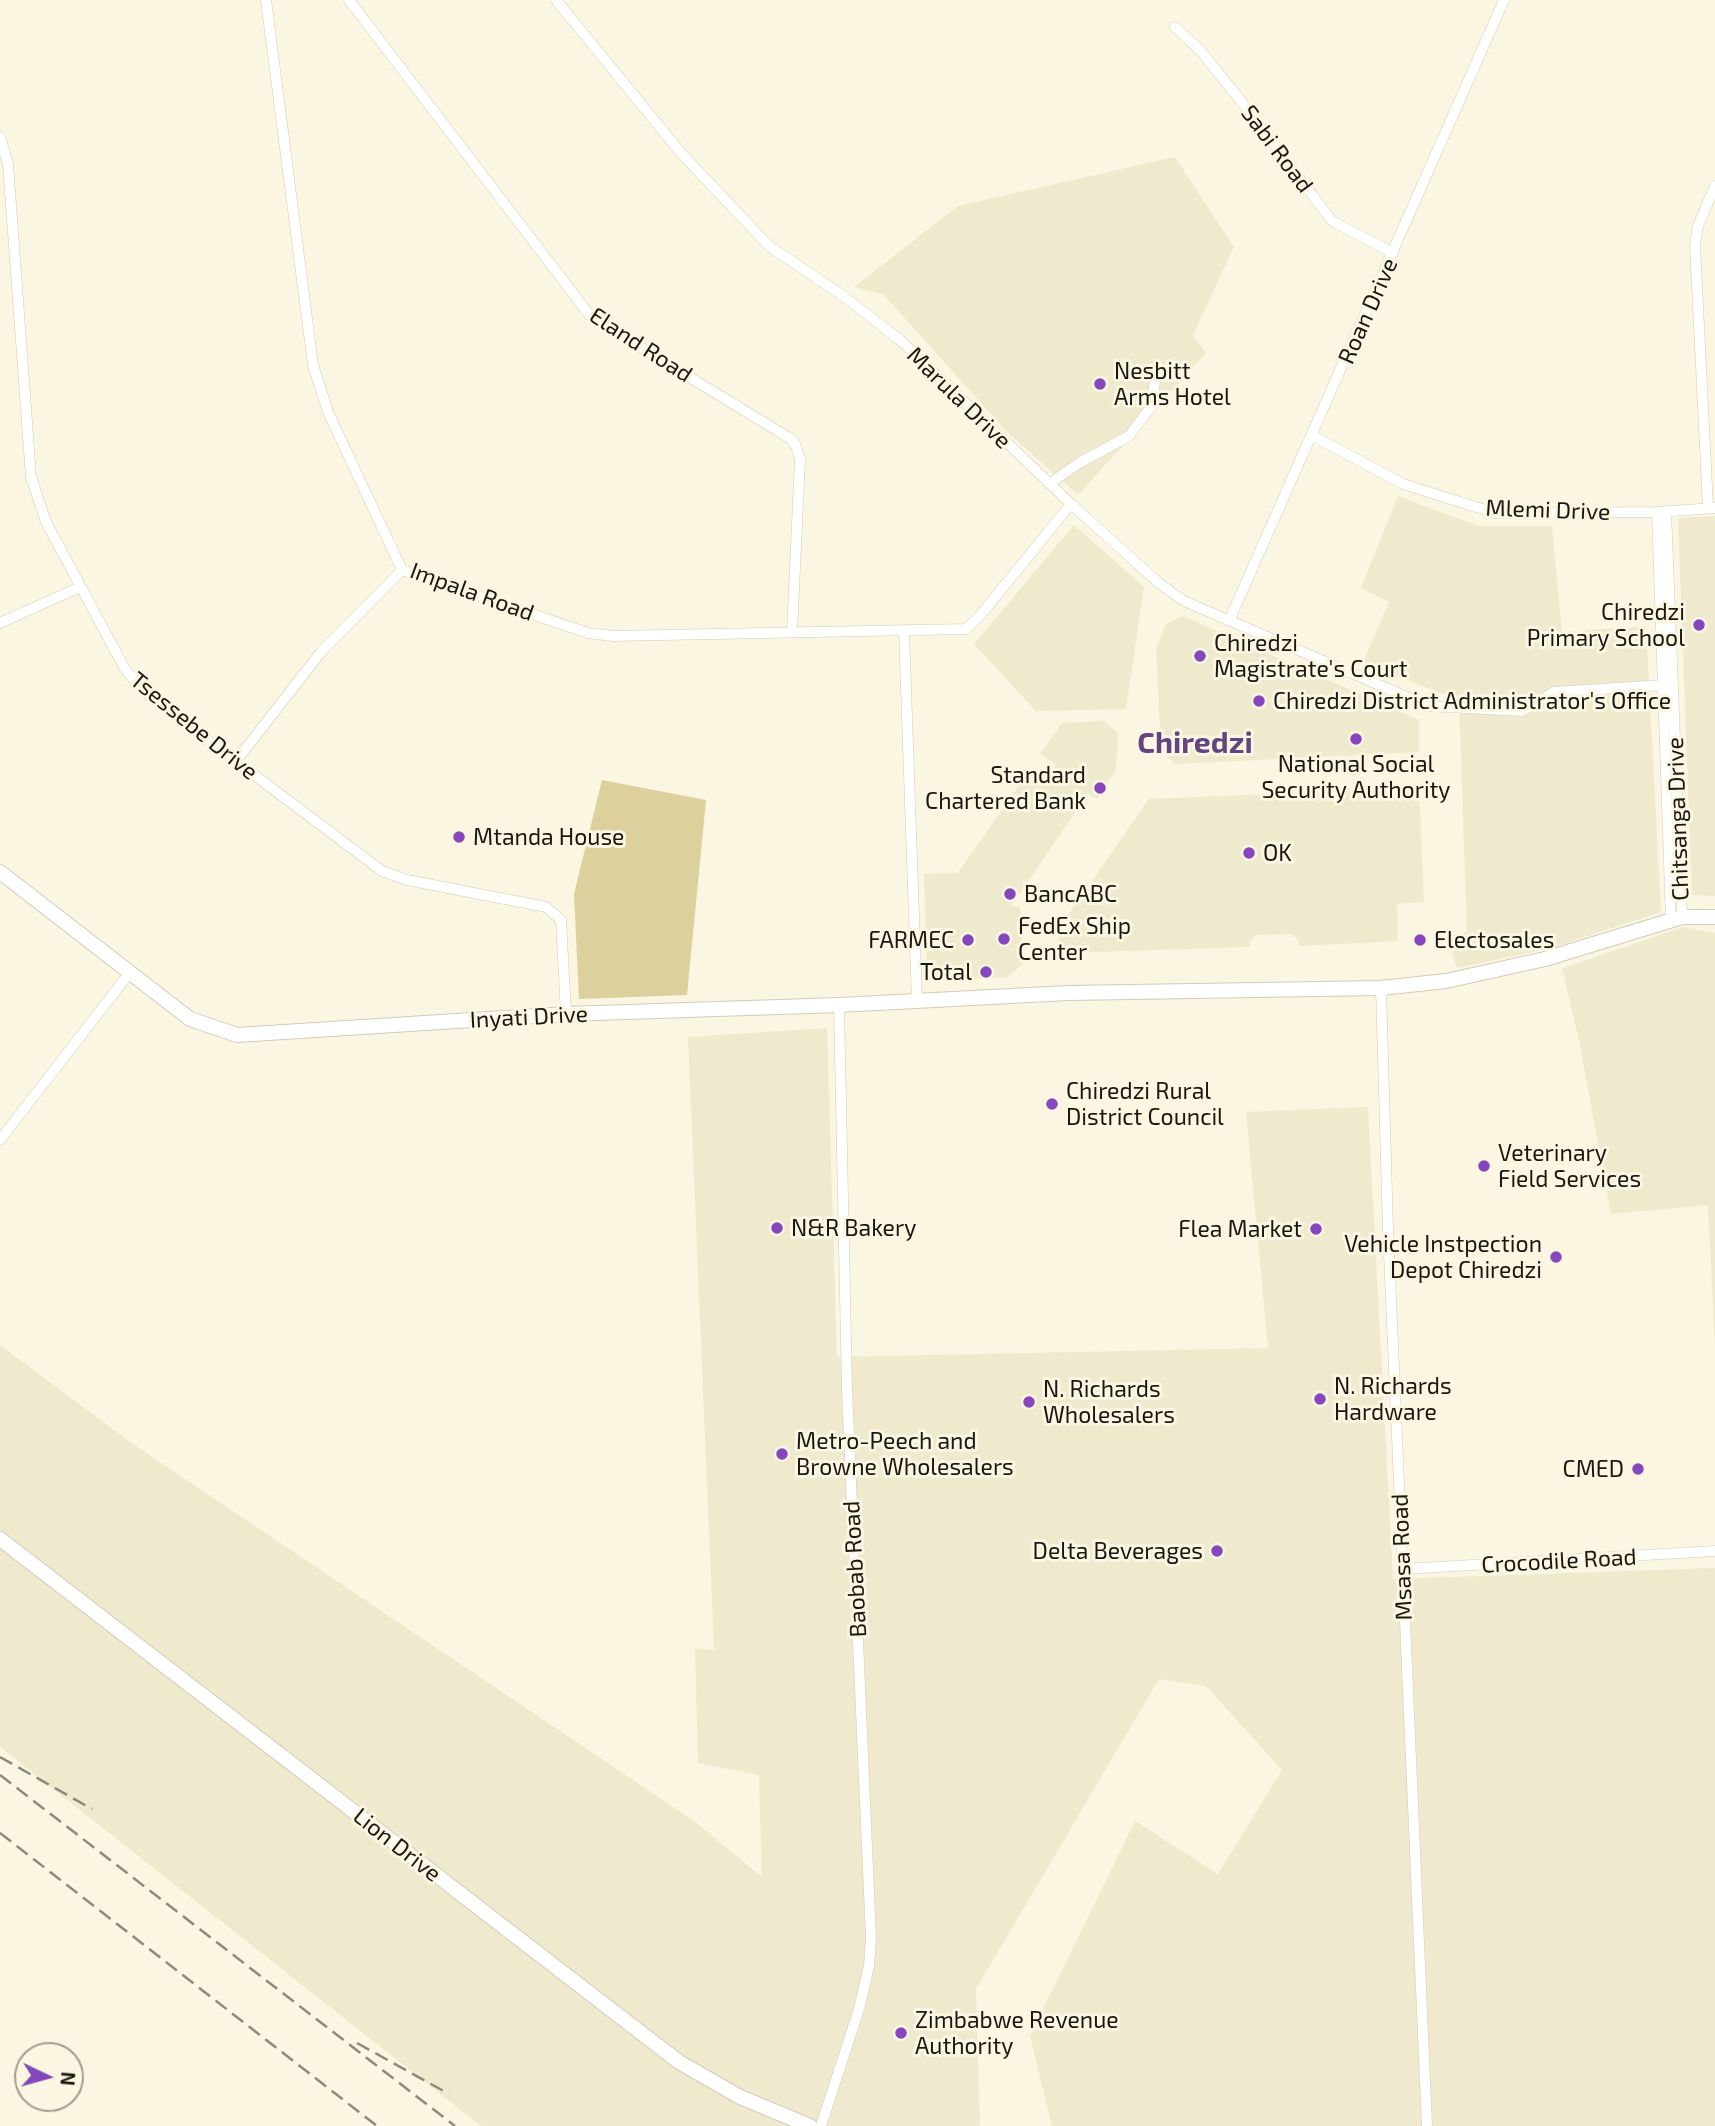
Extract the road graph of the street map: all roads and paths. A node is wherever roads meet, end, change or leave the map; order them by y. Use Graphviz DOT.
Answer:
graph roads {
  1 [pos="266,0"];
  2 [pos="349,0"];
  3 [pos="556,0"];
  4 [pos="1504,0"];
  5 [pos="1175,27"];
  6 [pos="0,137"];
  7 [pos="1715,186"];
  8 [pos="1393,253"];
  9 [pos="1156,374"];
  10 [pos="1313,436"];
  11 [pos="1049,484"];
  12 [pos="1071,504"];
  13 [pos="1712,508"];
  14 [pos="1662,512"];
  15 [pos="402,570"];
  16 [pos="80,587"];
  17 [pos="1229,621"];
  18 [pos="0,623"];
  19 [pos="904,631"];
  20 [pos="792,632"];
  21 [pos="1663,685"];
  22 [pos="236,761"];
  23 [pos="0,872"];
  24 [pos="1715,917"];
  25 [pos="1676,919"];
  26 [pos="131,971"];
  27 [pos="1381,988"];
  28 [pos="917,1002"];
  29 [pos="839,1005"];
  30 [pos="566,1014"];
  31 [pos="1,1136"];
  32 [pos="0,1539"];
  33 [pos="1715,1551"];
  34 [pos="1403,1569"];
  35 [pos="810,2126"];
  36 [pos="821,2126"];
  37 [pos="1427,2126"];
  1 -- 15 [label="street, Impala Road"];
  2 -- 20 [label="street, Eland Road"];
  3 -- 11 [label="street, Marula Drive"];
  4 -- 8 [label="street, Roan Drive"];
  5 -- 8 [label="street, Sabi Road"];
  6 -- 16 [label="street, Tsessebe Drive"];
  7 -- 13 [label="street"];
  8 -- 10 [label="street, Roan Drive"];
  9 -- 11 [label="street"];
  10 -- 14 [label="street, Mlemi Drive"];
  10 -- 17 [label="street, Roan Drive"];
  11 -- 12 [label="street, Marula Drive"];
  12 -- 17 [label="street, Marula Drive"];
  12 -- 19 [label="street, Impala Road"];
  13 -- 14 [label="street, Mlemi Drive"];
  14 -- 21 [label="street"];
  14 -- 25 [label="street, Chitsanga Drive"];
  15 -- 20 [label="street, Impala Road"];
  15 -- 22 [label="street"];
  16 -- 18 [label="street"];
  16 -- 22 [label="street, Tsessebe Drive"];
  17 -- 21 [label="street, Marula Drive"];
  19 -- 20 [label="street, Impala Road"];
  19 -- 28 [label="street"];
  21 -- 25 [label="street"];
  22 -- 30 [label="street, Tsessebe Drive"];
  23 -- 26 [label="street, Inyati Drive"];
  24 -- 25 [label="street, Inyati Drive"];
  25 -- 27 [label="street, Inyati Drive"];
  26 -- 30 [label="street, Inyati Drive"];
  26 -- 31 [label="street"];
  27 -- 28 [label="street, Inyati Drive"];
  27 -- 34 [label="street, Msasa Road"];
  28 -- 29 [label="street, Inyati Drive"];
  29 -- 30 [label="street, Inyati Drive"];
  29 -- 36 [label="street, Baobab Road"];
  32 -- 35 [label="street, Lion Drive"];
  33 -- 34 [label="street, Crocodile Road"];
  34 -- 37 [label="street, Msasa Road"];
}
